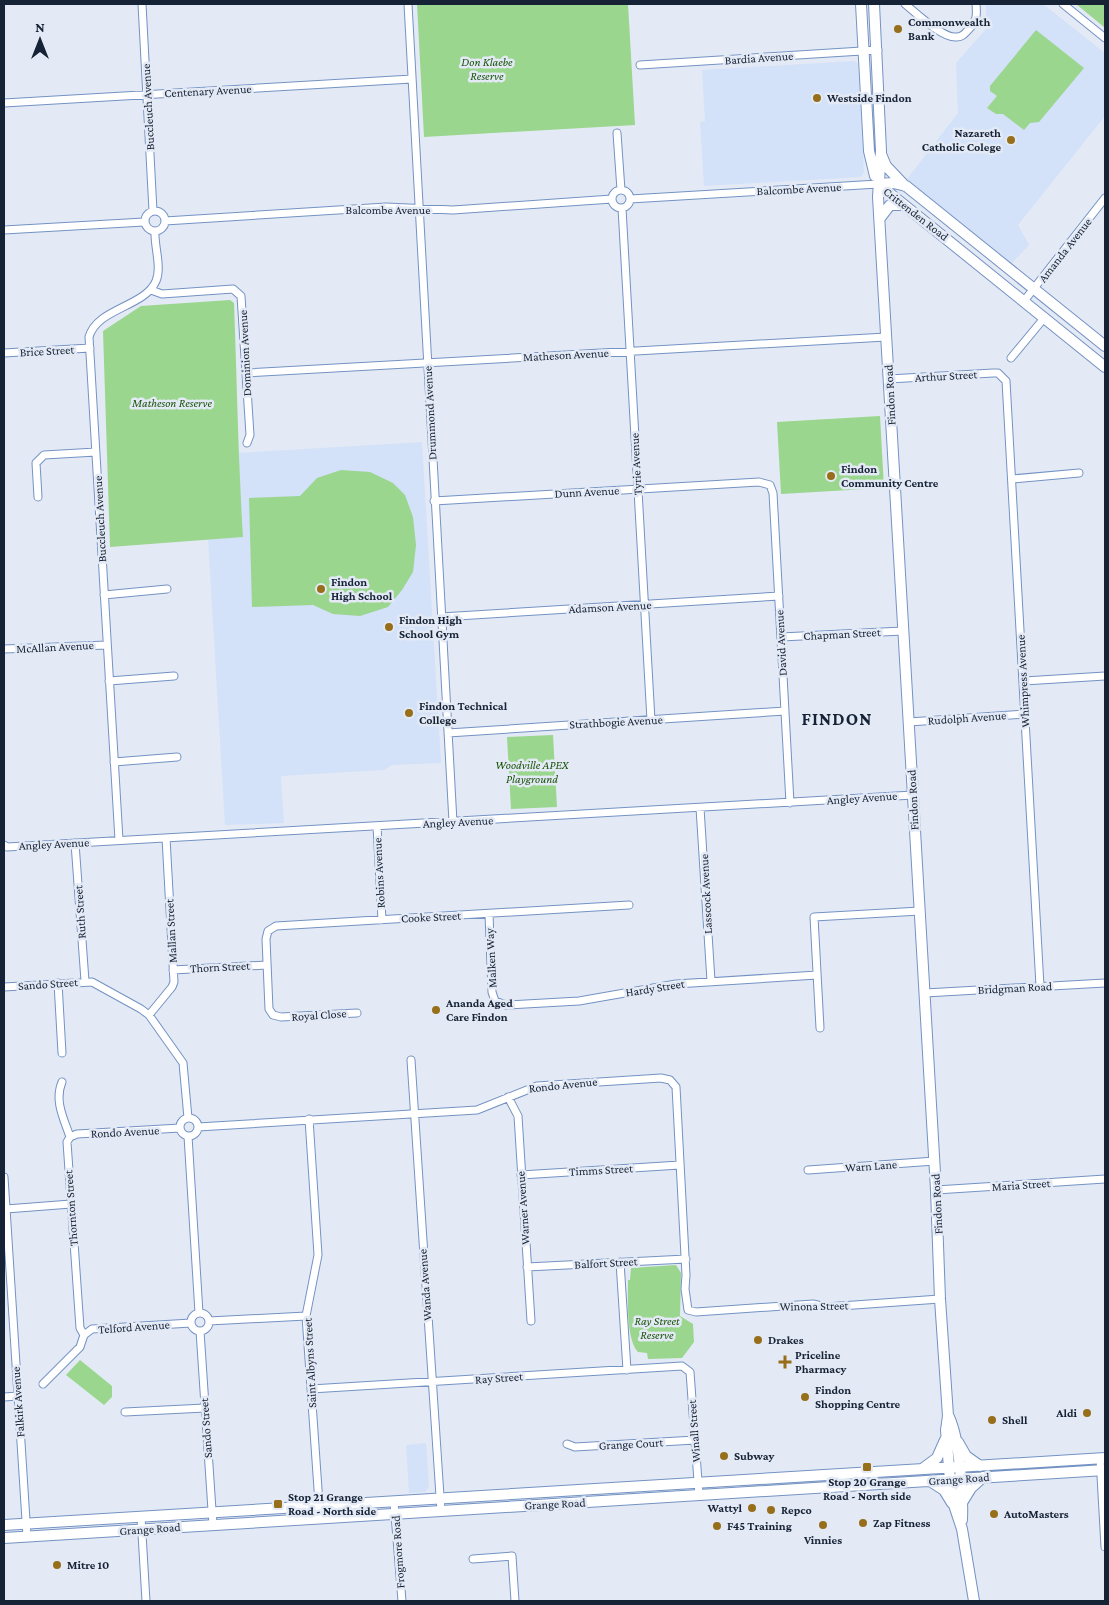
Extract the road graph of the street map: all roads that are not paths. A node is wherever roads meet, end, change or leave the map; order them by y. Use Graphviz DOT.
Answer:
graph roads {
  1 [pos="142,4"];
  2 [pos="408,4"];
  3 [pos="861,4"];
  4 [pos="874,4"];
  5 [pos="905,4"];
  6 [pos="976,4"];
  7 [pos="1063,4"];
  8 [pos="1105,38"];
  9 [pos="878,50"];
  10 [pos="864,51"];
  11 [pos="640,65"];
  12 [pos="412,78"];
  13 [pos="147,94"];
  14 [pos="866,94"];
  15 [pos="878,102"];
  16 [pos="4,103"];
  17 [pos="617,133"];
  18 [pos="881,152"];
  19 [pos="878,184"];
  20 [pos="906,186"];
  21 [pos="621,190"];
  22 [pos="1105,198"];
  23 [pos="612,199"];
  24 [pos="630,199"];
  25 [pos="903,205"];
  26 [pos="418,208"];
  27 [pos="622,208"];
  28 [pos="153,211"];
  29 [pos="880,218"];
  30 [pos="165,221"];
  31 [pos="144,222"];
  32 [pos="4,230"];
  33 [pos="155,231"];
  34 [pos="1034,288"];
  35 [pos="151,290"];
  36 [pos="1024,301"];
  37 [pos="1045,318"];
  38 [pos="886,337"];
  39 [pos="1105,346"];
  40 [pos="90,348"];
  41 [pos="629,352"];
  42 [pos="4,353"];
  43 [pos="1011,358"];
  44 [pos="427,363"];
  45 [pos="1105,367"];
  46 [pos="246,373"];
  47 [pos="1002,376"];
  48 [pos="889,379"];
  49 [pos="247,443"];
  50 [pos="96,452"];
  51 [pos="1079,473"];
  52 [pos="1012,478"];
  53 [pos="770,485"];
  54 [pos="637,489"];
  55 [pos="38,497"];
  56 [pos="434,501"];
  57 [pos="166,589"];
  58 [pos="104,595"];
  59 [pos="779,596"];
  60 [pos="644,605"];
  61 [pos="441,617"];
  62 [pos="904,631"];
  63 [pos="781,637"];
  64 [pos="106,645"];
  65 [pos="4,650"];
  66 [pos="174,676"];
  67 [pos="1105,676"];
  68 [pos="109,681"];
  69 [pos="1024,682"];
  70 [pos="784,711"];
  71 [pos="1025,714"];
  72 [pos="651,720"];
  73 [pos="909,722"];
  74 [pos="448,733"];
  75 [pos="177,758"];
  76 [pos="114,762"];
  77 [pos="913,795"];
  78 [pos="790,802"];
  79 [pos="700,808"];
  80 [pos="453,822"];
  81 [pos="377,826"];
  82 [pos="166,838"];
  83 [pos="119,840"];
  84 [pos="76,843"];
  85 [pos="4,845"];
  86 [pos="629,906"];
  87 [pos="920,911"];
  88 [pos="489,914"];
  89 [pos="382,920"];
  90 [pos="266,965"];
  91 [pos="173,970"];
  92 [pos="817,975"];
  93 [pos="711,981"];
  94 [pos="85,982"];
  95 [pos="58,983"];
  96 [pos="1105,983"];
  97 [pos="1040,986"];
  98 [pos="4,987"];
  99 [pos="925,993"];
  100 [pos="495,1001"];
  101 [pos="357,1013"];
  102 [pos="149,1015"];
  103 [pos="820,1028"];
  104 [pos="62,1053"];
  105 [pos="411,1060"];
  106 [pos="62,1082"];
  107 [pos="508,1097"];
  108 [pos="414,1114"];
  109 [pos="188,1118"];
  110 [pos="310,1120"];
  111 [pos="198,1127"];
  112 [pos="180,1128"];
  113 [pos="70,1136"];
  114 [pos="188,1136"];
  115 [pos="934,1161"];
  116 [pos="680,1165"];
  117 [pos="808,1170"];
  118 [pos="521,1175"];
  119 [pos="4,1177"];
  120 [pos="1105,1179"];
  121 [pos="936,1190"];
  122 [pos="70,1204"];
  123 [pos="6,1209"];
  124 [pos="686,1259"];
  125 [pos="620,1262"];
  126 [pos="527,1267"];
  127 [pos="6,1269"];
  128 [pos="940,1299"];
  129 [pos="688,1310"];
  130 [pos="199,1313"];
  131 [pos="306,1316"];
  132 [pos="209,1321"];
  133 [pos="530,1321"];
  134 [pos="191,1323"];
  135 [pos="200,1331"];
  136 [pos="84,1335"];
  137 [pos="687,1368"];
  138 [pos="627,1370"];
  139 [pos="431,1382"];
  140 [pos="43,1384"];
  141 [pos="311,1389"];
  142 [pos="18,1396"];
  143 [pos="4,1397"];
  144 [pos="205,1408"];
  145 [pos="124,1412"];
  146 [pos="951,1435"];
  147 [pos="695,1440"];
  148 [pos="567,1444"];
  149 [pos="1103,1458"];
  150 [pos="980,1466"];
  151 [pos="954,1468"];
  152 [pos="920,1470"];
  153 [pos="1103,1470"];
  154 [pos="984,1477"];
  155 [pos="788,1478"];
  156 [pos="955,1480"];
  157 [pos="930,1481"];
  158 [pos="697,1484"];
  159 [pos="780,1490"];
  160 [pos="792,1490"];
  161 [pos="698,1495"];
  162 [pos="439,1499"];
  163 [pos="394,1502"];
  164 [pos="958,1503"];
  165 [pos="319,1506"];
  166 [pos="441,1511"];
  167 [pos="212,1513"];
  168 [pos="395,1514"];
  169 [pos="141,1517"];
  170 [pos="320,1518"];
  171 [pos="26,1524"];
  172 [pos="4,1525"];
  173 [pos="212,1525"];
  174 [pos="142,1529"];
  175 [pos="27,1536"];
  176 [pos="4,1538"];
  177 [pos="1105,1547"];
  178 [pos="473,1558"];
  179 [pos="146,1601"];
  180 [pos="402,1601"];
  181 [pos="515,1601"];
  182 [pos="974,1601"];
  1 -- 13 [label="street, Buccleuch Avenue"];
  2 -- 12 [label="street, Drummond Avenue"];
  3 -- 10 [label="main road, Findon Road"];
  4 -- 9 [label="main road, Findon Road"];
  5 -- 6 [label="street"];
  7 -- 8 [label="street"];
  9 -- 10 [label="street, Bardia Avenue"];
  9 -- 15 [label="main road, Findon Road"];
  10 -- 11 [label="street, Bardia Avenue"];
  10 -- 14 [label="main road, Findon Road"];
  12 -- 13 [label="street, Centenary Avenue"];
  12 -- 26 [label="street, Drummond Avenue"];
  13 -- 16 [label="street, Centenary Avenue"];
  13 -- 28 [label="street, Buccleuch Avenue"];
  14 -- 15 [label="main road"];
  14 -- 19 [label="main road, Findon Road"];
  15 -- 18 [label="main road, Findon Road"];
  17 -- 21 [label="street"];
  18 -- 19 [label="main road, Findon Road"];
  18 -- 20 [label="main road"];
  19 -- 20 [label="main road, Crittenden Road"];
  19 -- 24 [label="street, Balcombe Avenue"];
  19 -- 25 [label="main road, Crittenden Road"];
  19 -- 29 [label="main road, Findon Road"];
  20 -- 34 [label="main road, Crittenden Road"];
  21 -- 23 [label="street"];
  21 -- 24 [label="street"];
  22 -- 34 [label="street, Amanda Avenue"];
  23 -- 26 [label="street, Balcombe Avenue"];
  23 -- 27 [label="street"];
  24 -- 27 [label="street"];
  25 -- 29 [label="main road"];
  25 -- 36 [label="main road, Crittenden Road"];
  26 -- 30 [label="street, Balcombe Avenue"];
  26 -- 44 [label="street, Drummond Avenue"];
  27 -- 41 [label="street, Tyrie Avenue"];
  28 -- 30 [label="street"];
  28 -- 31 [label="street"];
  29 -- 38 [label="main road, Findon Road"];
  30 -- 33 [label="street"];
  31 -- 32 [label="street"];
  31 -- 33 [label="street"];
  33 -- 35 [label="street"];
  34 -- 36 [label="street, Amanda Avenue"];
  34 -- 39 [label="main road, Crittenden Road"];
  35 -- 40 [label="street, Buccleuch Avenue"];
  35 -- 46 [label="street, Dominion Avenue"];
  36 -- 37 [label="main road, Crittenden Road"];
  37 -- 43 [label="street"];
  37 -- 45 [label="main road, Crittenden Road"];
  38 -- 41 [label="street, Matheson Avenue"];
  38 -- 48 [label="main road, Findon Road"];
  40 -- 42 [label="street, Brice Street"];
  40 -- 50 [label="street, Buccleuch Avenue"];
  41 -- 44 [label="street, Matheson Avenue"];
  41 -- 54 [label="street, Tyrie Avenue"];
  44 -- 46 [label="street, Matheson Avenue"];
  44 -- 56 [label="street, Drummond Avenue"];
  46 -- 49 [label="street, Dominion Avenue"];
  47 -- 48 [label="street, Arthur Street"];
  47 -- 52 [label="street, Whimpress Avenue"];
  48 -- 62 [label="main road, Findon Road"];
  50 -- 55 [label="street"];
  50 -- 58 [label="street, Buccleuch Avenue"];
  51 -- 52 [label="street"];
  52 -- 69 [label="street, Whimpress Avenue"];
  53 -- 54 [label="street, Dunn Avenue"];
  53 -- 59 [label="street, David Avenue"];
  54 -- 56 [label="street, Dunn Avenue"];
  54 -- 60 [label="street, Tyrie Avenue"];
  56 -- 61 [label="street, Drummond Avenue"];
  57 -- 58 [label="street"];
  58 -- 64 [label="street, Buccleuch Avenue"];
  59 -- 60 [label="street, Adamson Avenue"];
  59 -- 63 [label="street, David Avenue"];
  60 -- 61 [label="street, Adamson Avenue"];
  60 -- 72 [label="street, Tyrie Avenue"];
  61 -- 74 [label="street, Drummond Avenue"];
  62 -- 63 [label="street, Chapman Street"];
  62 -- 73 [label="main road, Findon Road"];
  63 -- 70 [label="street, David Avenue"];
  64 -- 65 [label="street, McAllan Avenue"];
  64 -- 68 [label="street, Buccleuch Avenue"];
  66 -- 68 [label="street"];
  67 -- 69 [label="street"];
  68 -- 76 [label="street, Buccleuch Avenue"];
  69 -- 71 [label="street, Whimpress Avenue"];
  70 -- 72 [label="street, Strathbogie Avenue"];
  70 -- 78 [label="street, David Avenue"];
  71 -- 73 [label="street, Rudolph Avenue"];
  71 -- 97 [label="street, Whimpress Avenue"];
  72 -- 74 [label="street, Strathbogie Avenue"];
  73 -- 77 [label="main road, Findon Road"];
  74 -- 80 [label="street, Drummond Avenue"];
  75 -- 76 [label="street"];
  76 -- 83 [label="street, Buccleuch Avenue"];
  77 -- 78 [label="street, Angley Avenue"];
  77 -- 87 [label="main road, Findon Road"];
  78 -- 79 [label="street, Angley Avenue"];
  79 -- 80 [label="street, Angley Avenue"];
  79 -- 93 [label="street, Lasscock Avenue"];
  80 -- 81 [label="street, Angley Avenue"];
  81 -- 82 [label="street, Angley Avenue"];
  81 -- 89 [label="street, Robins Avenue"];
  82 -- 83 [label="street, Angley Avenue"];
  82 -- 91 [label="street, Mallan Street"];
  83 -- 84 [label="street, Angley Avenue"];
  84 -- 85 [label="street, Angley Avenue"];
  84 -- 94 [label="street, Ruth Street"];
  86 -- 88 [label="street, Cooke Street"];
  87 -- 92 [label="street"];
  87 -- 99 [label="main road, Findon Road"];
  88 -- 89 [label="street, Cooke Street"];
  88 -- 100 [label="street, Malken Way"];
  89 -- 90 [label="street, Cooke Street"];
  90 -- 91 [label="street, Thorn Street"];
  90 -- 101 [label="street, Royal Close"];
  91 -- 102 [label="street, Mallan Street"];
  92 -- 93 [label="street, Hardy Street"];
  92 -- 103 [label="street"];
  93 -- 100 [label="street, Hardy Street"];
  94 -- 95 [label="street, Sando Street"];
  94 -- 102 [label="street, Sando Street"];
  95 -- 98 [label="street, Sando Street"];
  95 -- 104 [label="street"];
  96 -- 97 [label="street, Bridgman Road"];
  97 -- 99 [label="street, Bridgman Road"];
  99 -- 115 [label="main road, Findon Road"];
  102 -- 109 [label="street, Sando Street"];
  105 -- 108 [label="street, Wanda Avenue"];
  106 -- 113 [label="street, Thornton Street"];
  107 -- 108 [label="street, Rondo Avenue"];
  107 -- 116 [label="street, Rondo Avenue"];
  107 -- 118 [label="street, Warner Avenue"];
  108 -- 110 [label="street, Rondo Avenue"];
  108 -- 139 [label="street, Wanda Avenue"];
  109 -- 111 [label="street"];
  109 -- 112 [label="street"];
  110 -- 111 [label="street, Rondo Avenue"];
  110 -- 131 [label="street, Saint Albyns Street"];
  111 -- 114 [label="street"];
  112 -- 113 [label="street, Rondo Avenue"];
  112 -- 114 [label="street"];
  113 -- 122 [label="street, Thornton Street"];
  114 -- 130 [label="street"];
  115 -- 117 [label="street, Warn Lane"];
  115 -- 121 [label="main road, Findon Road"];
  116 -- 118 [label="street, Timms Street"];
  116 -- 124 [label="street, Rondo Avenue"];
  118 -- 126 [label="street, Warner Avenue"];
  119 -- 123 [label="street, Falkirk Avenue"];
  120 -- 121 [label="street, Maria Street"];
  121 -- 128 [label="main road, Findon Road"];
  122 -- 123 [label="street"];
  122 -- 136 [label="street, Thornton Street"];
  123 -- 127 [label="street, Falkirk Avenue"];
  124 -- 125 [label="street, Balfort Street"];
  124 -- 129 [label="street, Rondo Avenue"];
  125 -- 126 [label="street, Balfort Street"];
  125 -- 138 [label="street"];
  126 -- 133 [label="street, Warner Avenue"];
  127 -- 142 [label="street, Falkirk Avenue"];
  128 -- 129 [label="street, Winona Street"];
  128 -- 146 [label="main road, Findon Road"];
  130 -- 132 [label="street"];
  130 -- 134 [label="street"];
  131 -- 132 [label="street"];
  131 -- 141 [label="street, Saint Albyns Street"];
  132 -- 135 [label="street"];
  134 -- 135 [label="street"];
  134 -- 136 [label="street, Telford Avenue"];
  135 -- 144 [label="street, Sando Street"];
  136 -- 140 [label="street, Telford Avenue"];
  137 -- 138 [label="street, Ray Street"];
  137 -- 147 [label="street, Winall Street"];
  138 -- 139 [label="street, Ray Street"];
  139 -- 141 [label="street, Ray Street"];
  139 -- 162 [label="street, Wanda Avenue"];
  141 -- 165 [label="street, Saint Albyns Street"];
  142 -- 143 [label="street"];
  142 -- 171 [label="street, Falkirk Avenue"];
  144 -- 145 [label="street"];
  144 -- 167 [label="street, Sando Street"];
  146 -- 150 [label="main road"];
  146 -- 151 [label="main road, Findon Road"];
  146 -- 152 [label="main road"];
  147 -- 148 [label="street, Grange Court"];
  147 -- 158 [label="street, Winall Street"];
  149 -- 150 [label="main road, Grange Road"];
  149 -- 153 [label="street"];
  150 -- 151 [label="main road, Grange Road"];
  151 -- 152 [label="main road, Grange Road"];
  151 -- 156 [label="main road, Findon Road"];
  152 -- 155 [label="main road, Grange Road"];
  153 -- 154 [label="main road, Grange Road"];
  153 -- 177 [label="street"];
  154 -- 156 [label="main road, Grange Road"];
  154 -- 164 [label="main road"];
  155 -- 158 [label="main road, Grange Road"];
  155 -- 159 [label="main road"];
  155 -- 160 [label="main road"];
  156 -- 157 [label="main road, Grange Road"];
  156 -- 164 [label="main road, Findon Road"];
  157 -- 160 [label="main road, Grange Road"];
  157 -- 164 [label="main road"];
  158 -- 161 [label="street, Winall Street"];
  158 -- 162 [label="main road, Grange Road"];
  159 -- 160 [label="main road, Grange Road"];
  159 -- 161 [label="main road, Grange Road"];
  161 -- 166 [label="main road, Grange Road"];
  162 -- 163 [label="main road, Grange Road"];
  162 -- 166 [label="street, Wanda Avenue"];
  163 -- 165 [label="main road, Grange Road"];
  163 -- 168 [label="street, Frogmore Road"];
  164 -- 182 [label="main road, Findon Road"];
  165 -- 167 [label="main road, Grange Road"];
  165 -- 170 [label="street, Saint Albyns Street"];
  166 -- 168 [label="main road, Grange Road"];
  167 -- 169 [label="main road, Grange Road"];
  167 -- 173 [label="street, Sando Street"];
  168 -- 170 [label="main road, Grange Road"];
  168 -- 180 [label="street, Frogmore Road"];
  169 -- 171 [label="main road, Grange Road"];
  169 -- 174 [label="street"];
  170 -- 173 [label="main road, Grange Road"];
  171 -- 172 [label="main road, Grange Road"];
  171 -- 175 [label="street, Falkirk Avenue"];
  173 -- 174 [label="main road, Grange Road"];
  174 -- 175 [label="main road, Grange Road"];
  174 -- 179 [label="street"];
  175 -- 176 [label="main road, Grange Road"];
  178 -- 181 [label="street"];
}
